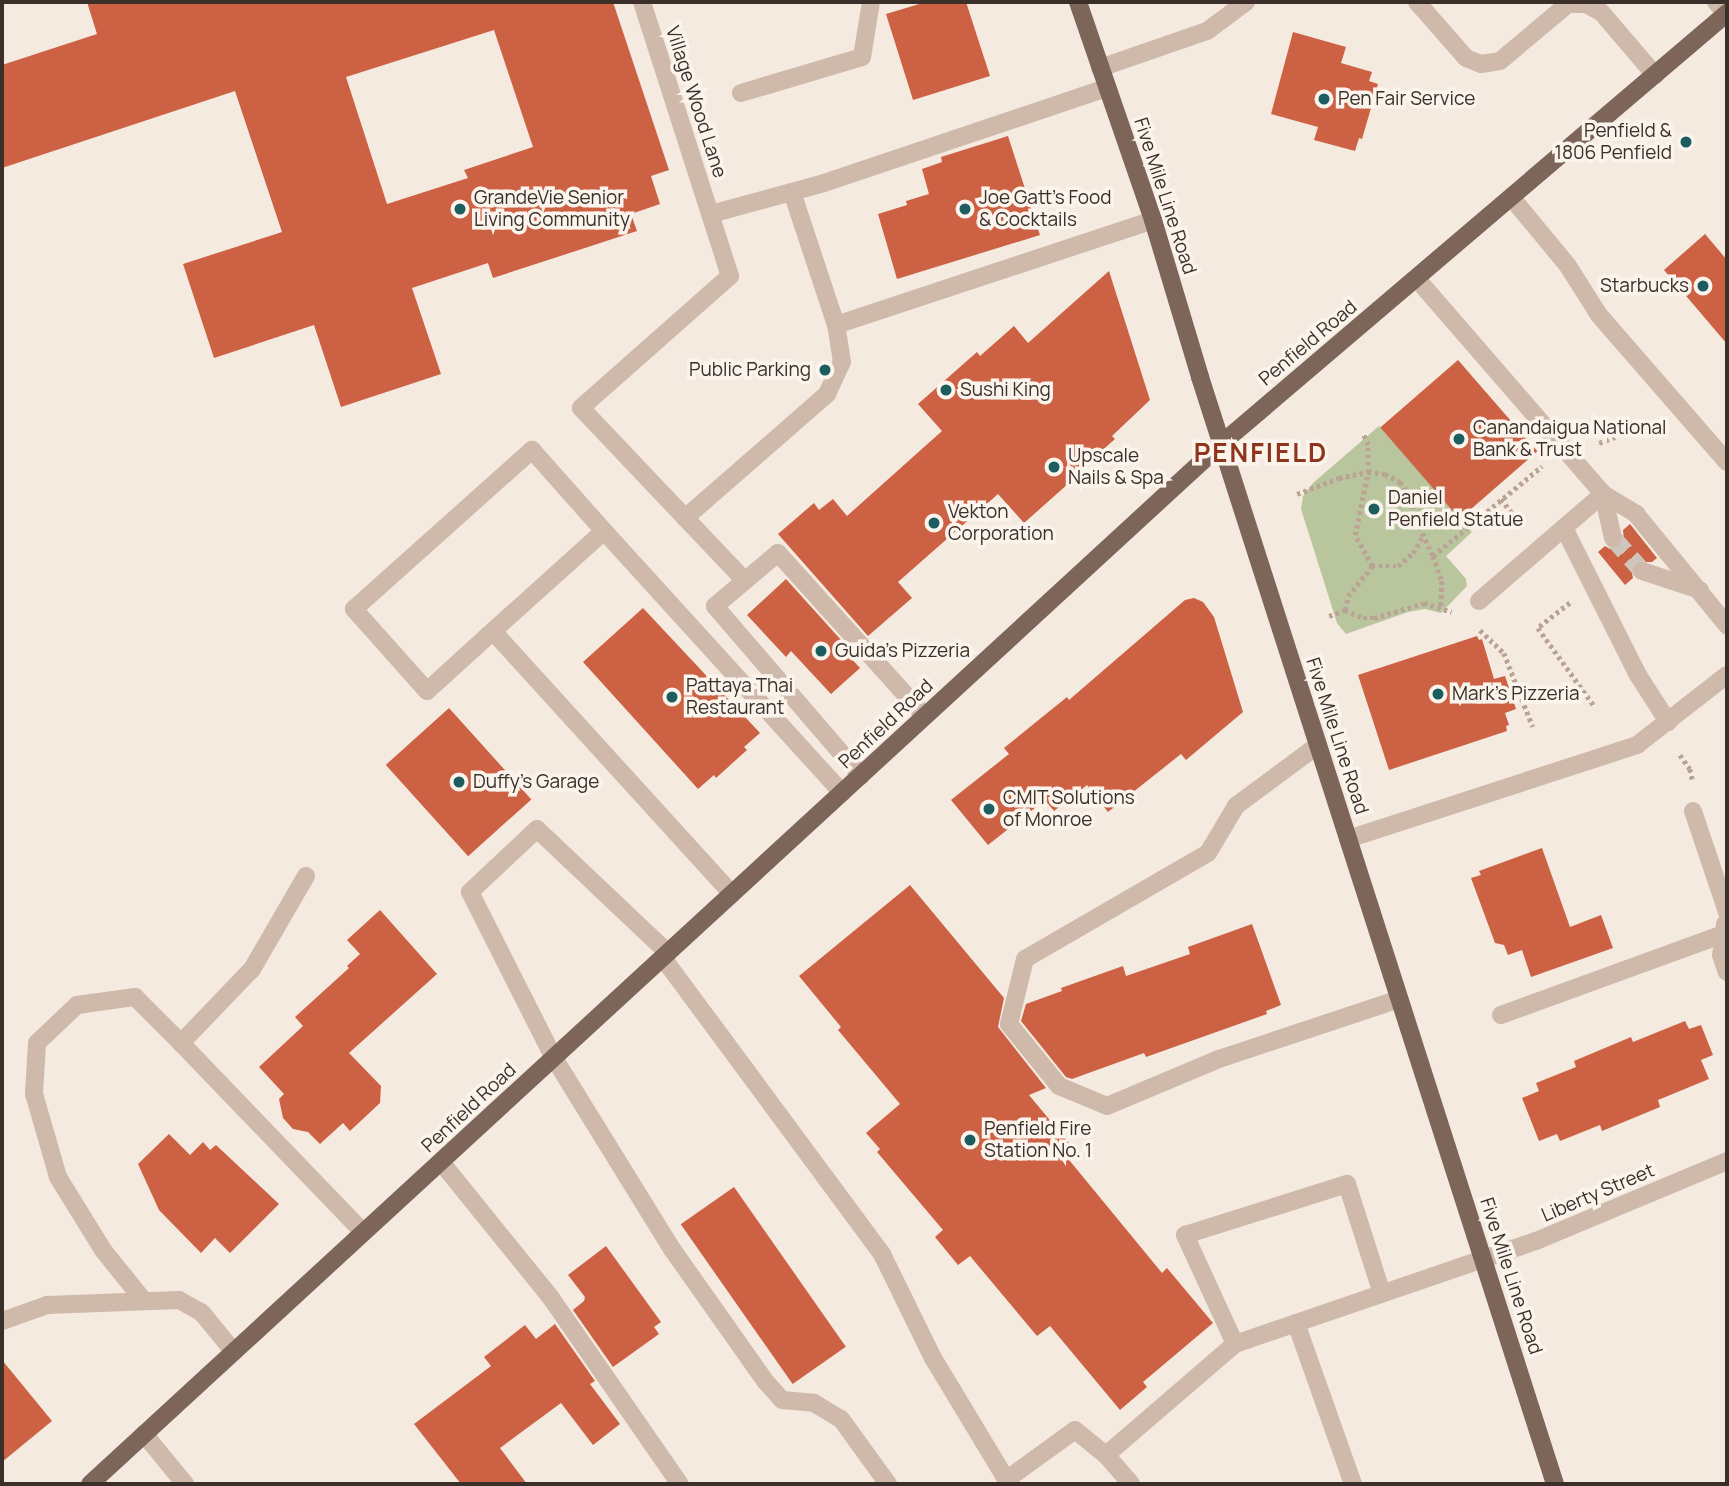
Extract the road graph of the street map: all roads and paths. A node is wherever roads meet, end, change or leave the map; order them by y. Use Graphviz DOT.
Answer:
graph roads {
  1 [pos="642,2"];
  2 [pos="870,2"];
  3 [pos="1078,2"];
  4 [pos="1246,2"];
  5 [pos="1417,2"];
  6 [pos="1723,10"];
  7 [pos="1100,68"];
  8 [pos="1655,75"];
  9 [pos="1107,88"];
  10 [pos="741,93"];
  11 [pos="792,192"];
  12 [pos="1511,197"];
  13 [pos="711,215"];
  14 [pos="1153,220"];
  15 [pos="1417,279"];
  16 [pos="836,325"];
  17 [pos="1363,434"];
  18 [pos="1222,444"];
  19 [pos="1727,462"];
  20 [pos="1546,464"];
  21 [pos="1368,472"];
  22 [pos="1297,494"];
  23 [pos="1603,494"];
  24 [pos="1501,499"];
  25 [pos="685,518"];
  26 [pos="1564,528"];
  27 [pos="604,531"];
  28 [pos="1527,531"];
  29 [pos="1423,535"];
  30 [pos="1613,538"];
  31 [pos="1433,556"];
  32 [pos="1372,566"];
  33 [pos="1642,571"];
  34 [pos="745,581"];
  35 [pos="1699,590"];
  36 [pos="1576,599"];
  37 [pos="1479,601"];
  38 [pos="1441,607"];
  39 [pos="1345,610"];
  40 [pos="1459,615"];
  41 [pos="1329,616"];
  42 [pos="1727,625"];
  43 [pos="1477,628"];
  44 [pos="493,631"];
  45 [pos="1727,675"];
  46 [pos="1595,707"];
  47 [pos="925,716"];
  48 [pos="1668,722"];
  49 [pos="1533,727"];
  50 [pos="1318,745"];
  51 [pos="860,776"];
  52 [pos="842,793"];
  53 [pos="1693,811"];
  54 [pos="1348,839"];
  55 [pos="306,876"];
  56 [pos="732,894"];
  57 [pos="1727,912"];
  58 [pos="1723,934"];
  59 [pos="665,955"];
  60 [pos="1727,972"];
  61 [pos="1399,999"];
  62 [pos="1501,1015"];
  63 [pos="181,1043"];
  64 [pos="554,1058"];
  65 [pos="1727,1161"];
  66 [pos="441,1162"];
  67 [pos="363,1233"];
  68 [pos="1483,1259"];
  69 [pos="1382,1294"];
  70 [pos="144,1301"];
  71 [pos="2,1321"];
  72 [pos="1296,1323"];
  73 [pos="1236,1344"];
  74 [pos="234,1352"];
  75 [pos="144,1434"];
  76 [pos="1106,1455"];
  77 [pos="1008,1482"];
  78 [pos="90,1484"];
  79 [pos="185,1484"];
  80 [pos="680,1484"];
  81 [pos="888,1484"];
  82 [pos="1131,1484"];
  83 [pos="1353,1484"];
  84 [pos="1555,1484"];
  1 -- 13 [label="street, Village Wood Lane"];
  2 -- 10 [label="street"];
  3 -- 7 [label="main road, Five Mile Line Road"];
  4 -- 7 [label="street"];
  5 -- 8 [label="street"];
  6 -- 8 [label="main road, Penfield Road"];
  7 -- 9 [label="main road, Five Mile Line Road"];
  8 -- 12 [label="main road, Penfield Road"];
  9 -- 11 [label="street"];
  9 -- 14 [label="main road, Five Mile Line Road"];
  11 -- 13 [label="street"];
  11 -- 16 [label="street"];
  12 -- 15 [label="main road, Penfield Road"];
  12 -- 19 [label="street"];
  13 -- 25 [label="street, Village Wood Lane"];
  14 -- 16 [label="street"];
  14 -- 18 [label="main road, Five Mile Line Road"];
  15 -- 18 [label="main road, Penfield Road"];
  15 -- 23 [label="street"];
  16 -- 25 [label="street"];
  17 -- 21 [label="path"];
  18 -- 47 [label="main road, Penfield Road"];
  18 -- 50 [label="main road, Five Mile Line Road"];
  20 -- 24 [label="path"];
  21 -- 22 [label="path"];
  21 -- 29 [label="path"];
  21 -- 32 [label="path"];
  23 -- 26 [label="street"];
  23 -- 30 [label="street"];
  23 -- 35 [label="street"];
  24 -- 28 [label="path"];
  24 -- 31 [label="path"];
  25 -- 34 [label="street"];
  26 -- 37 [label="street"];
  26 -- 48 [label="street"];
  27 -- 44 [label="street"];
  27 -- 44 [label="street"];
  27 -- 52 [label="street"];
  29 -- 31 [label="path"];
  29 -- 32 [label="path"];
  31 -- 38 [label="path"];
  32 -- 39 [label="path"];
  33 -- 35 [label="street"];
  34 -- 47 [label="street"];
  34 -- 51 [label="street"];
  35 -- 42 [label="street"];
  36 -- 46 [label="path"];
  38 -- 39 [label="path"];
  38 -- 40 [label="path"];
  39 -- 41 [label="path"];
  43 -- 49 [label="path"];
  44 -- 56 [label="street"];
  45 -- 48 [label="street"];
  47 -- 51 [label="main road, Penfield Road"];
  48 -- 54 [label="street"];
  50 -- 54 [label="main road, Five Mile Line Road"];
  50 -- 61 [label="street"];
  51 -- 52 [label="main road, Penfield Road"];
  52 -- 56 [label="main road, Penfield Road"];
  53 -- 57 [label="street"];
  54 -- 61 [label="main road, Five Mile Line Road"];
  55 -- 63 [label="street"];
  56 -- 59 [label="main road, Penfield Road"];
  57 -- 58 [label="street"];
  58 -- 60 [label="street"];
  58 -- 62 [label="street"];
  59 -- 64 [label="main road, Penfield Road"];
  59 -- 64 [label="street"];
  59 -- 77 [label="street"];
  61 -- 68 [label="main road, Five Mile Line Road"];
  63 -- 67 [label="street"];
  63 -- 70 [label="street"];
  64 -- 66 [label="main road, Penfield Road"];
  64 -- 81 [label="street"];
  65 -- 68 [label="street, Liberty Street"];
  66 -- 67 [label="main road, Penfield Road"];
  66 -- 80 [label="street"];
  67 -- 74 [label="main road, Penfield Road"];
  68 -- 69 [label="street, Liberty Street"];
  68 -- 84 [label="main road, Five Mile Line Road"];
  69 -- 72 [label="street, Liberty Street"];
  69 -- 73 [label="street"];
  70 -- 71 [label="street"];
  70 -- 74 [label="street"];
  72 -- 73 [label="street, Liberty Street"];
  72 -- 83 [label="street"];
  73 -- 76 [label="street"];
  74 -- 75 [label="main road, Penfield Road"];
  75 -- 78 [label="main road, Penfield Road"];
  75 -- 79 [label="street"];
  76 -- 77 [label="street"];
  76 -- 82 [label="street"];
}
